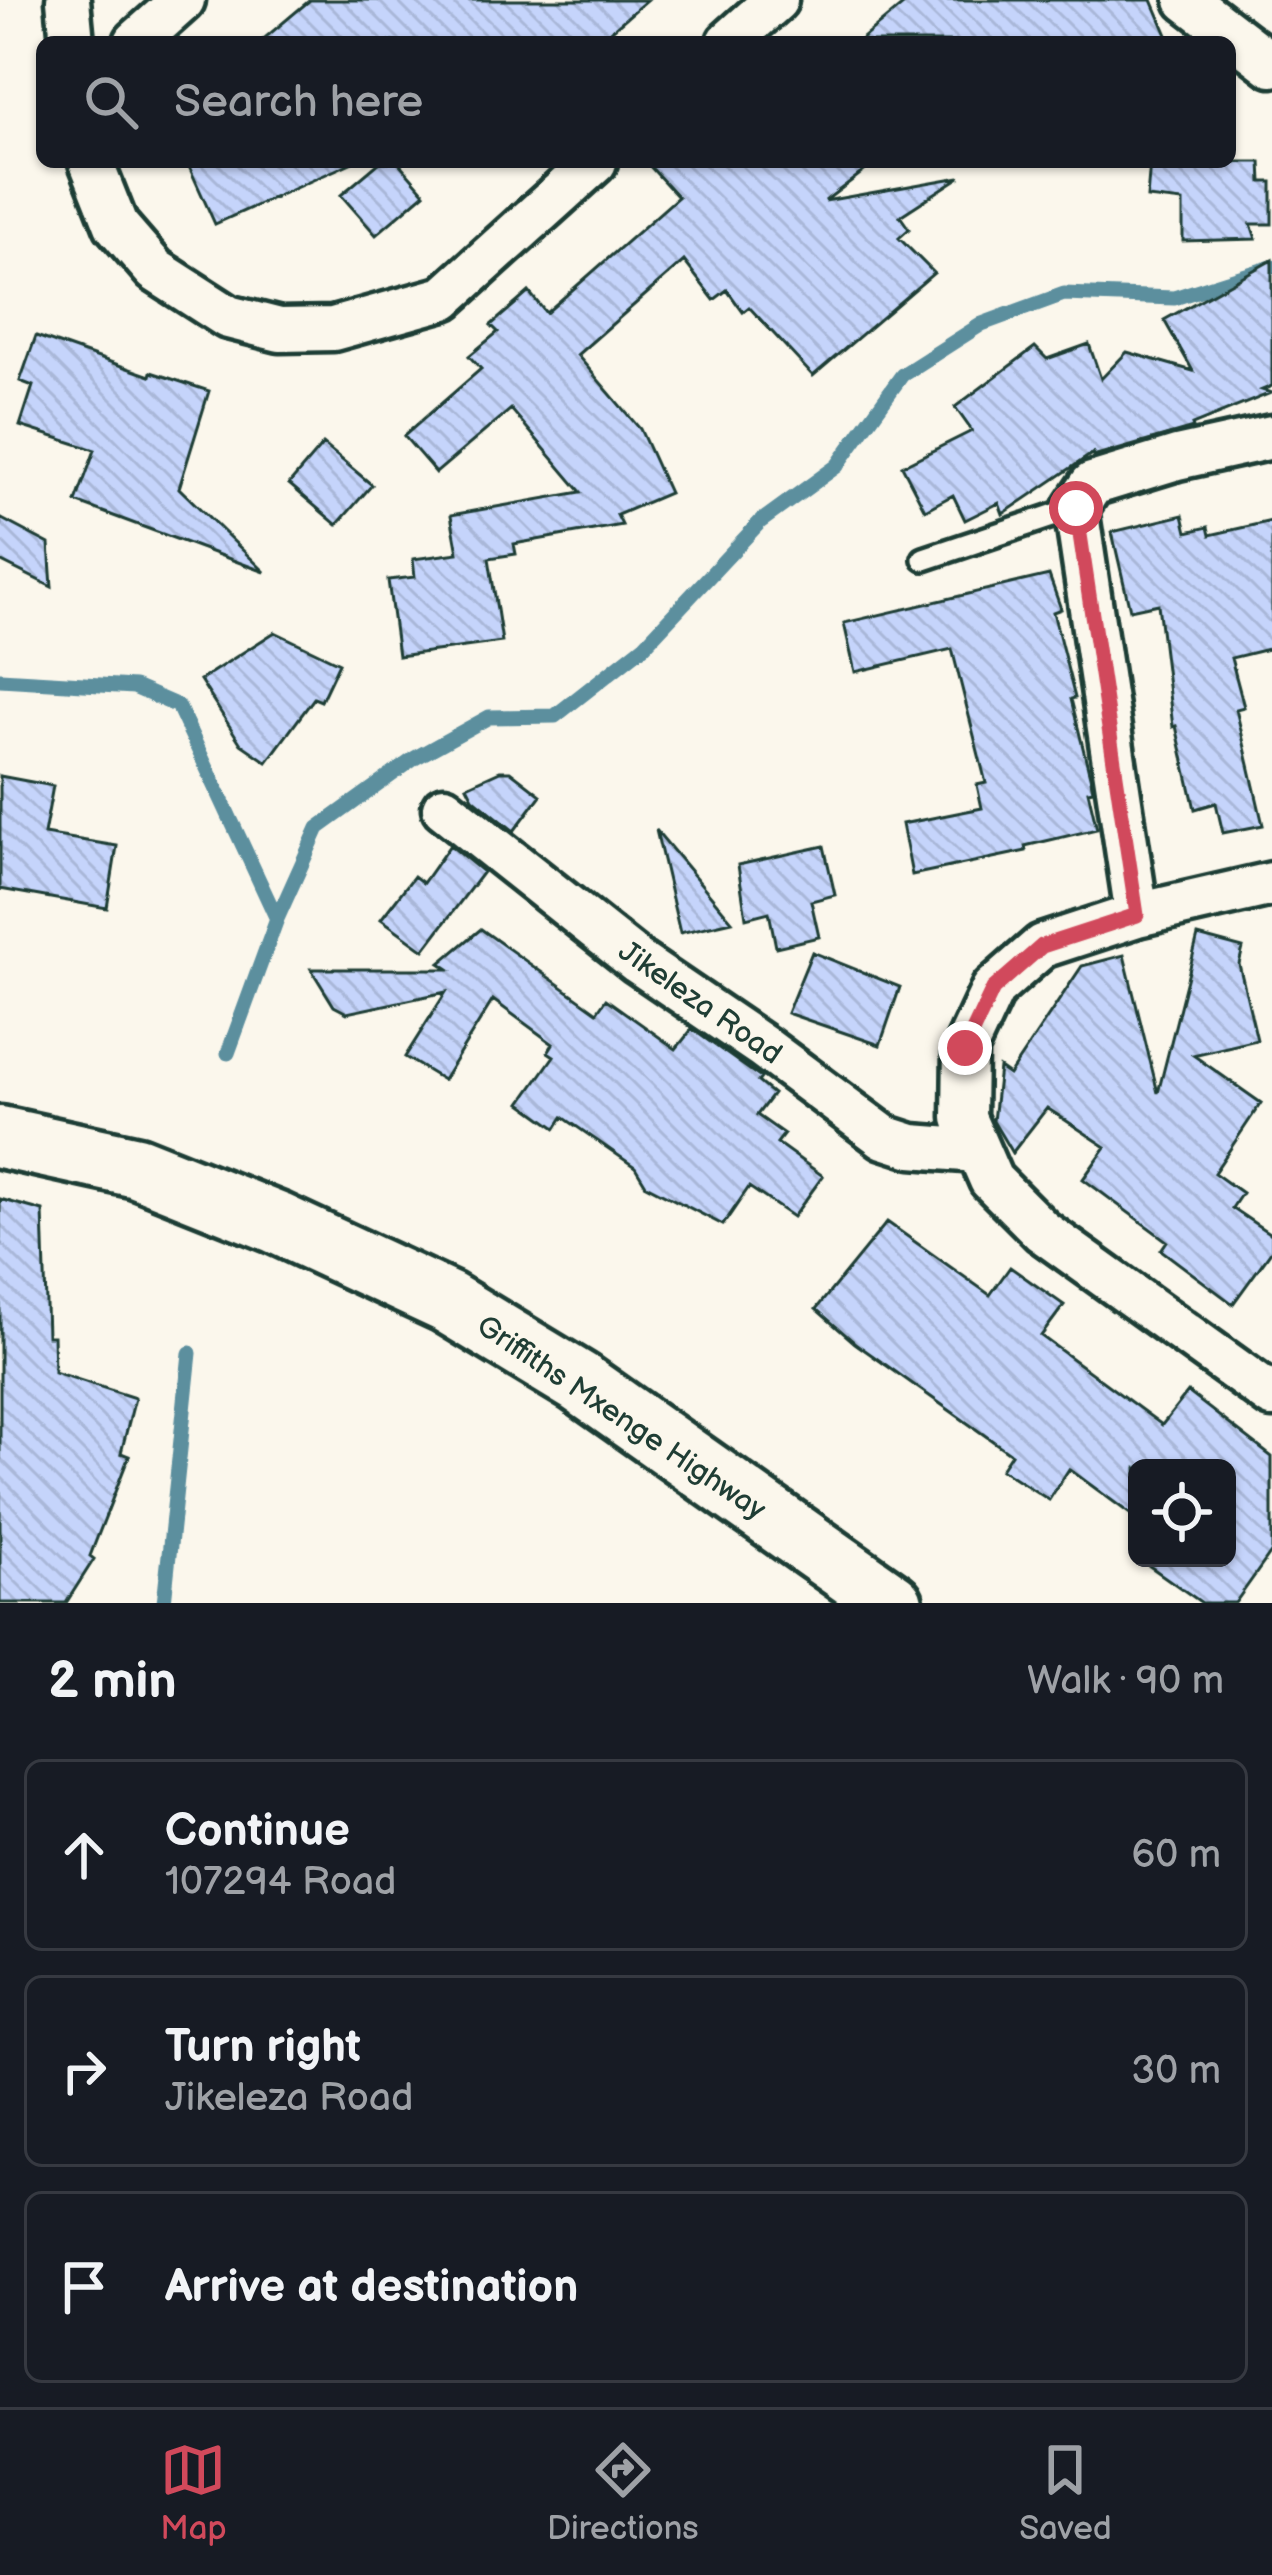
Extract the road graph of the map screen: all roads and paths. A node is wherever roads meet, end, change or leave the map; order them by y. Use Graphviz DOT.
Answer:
graph roads {
  1 [pos="68,0"];
  2 [pos="184,0"];
  3 [pos="776,0"];
  4 [pos="1186,0"];
  5 [pos="71,36"];
  6 [pos="143,36"];
  7 [pos="736,36"];
  8 [pos="1234,36"];
  9 [pos="1236,38"];
  10 [pos="1272,65"];
  11 [pos="93,168"];
  12 [pos="588,168"];
  13 [pos="1272,436"];
  14 [pos="1076,508"];
  15 [pos="924,559"];
  16 [pos="444,808"];
  17 [pos="1272,884"];
  18 [pos="1137,915"];
  19 [pos="0,1137"];
  20 [pos="978,1151"];
  21 [pos="1272,1396"];
  22 [pos="892,1603"];
  1 -- 5 [label="street"];
  2 -- 6 [label="street"];
  3 -- 7 [label="street"];
  4 -- 8 [label="street"];
  9 -- 10 [label="street"];
  11 -- 12 [label="street"];
  13 -- 14 [label="street"];
  14 -- 15 [label="lane"];
  14 -- 18 [label="street"];
  16 -- 20 [label="street, Jikeleza Road"];
  17 -- 18 [label="street"];
  18 -- 20 [label="street"];
  19 -- 22 [label="street, Griffiths Mxenge Highway"];
  20 -- 21 [label="street"];
}
